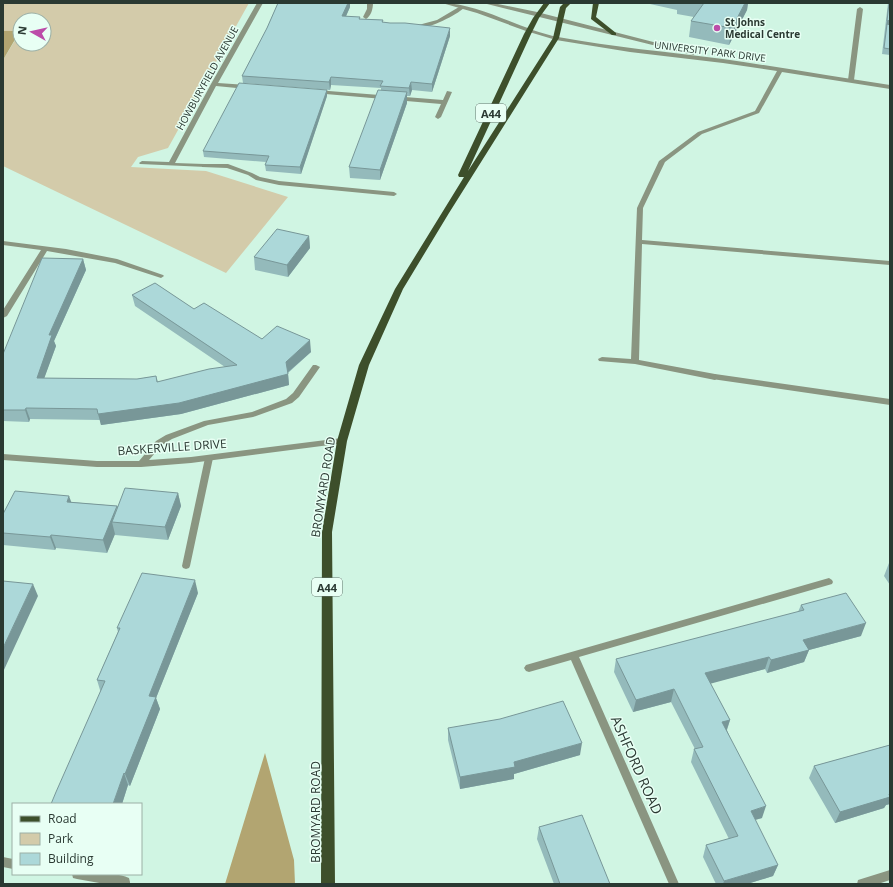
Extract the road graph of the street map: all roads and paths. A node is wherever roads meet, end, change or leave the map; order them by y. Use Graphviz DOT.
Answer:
graph roads {
  1 [pos="260,3"];
  2 [pos="370,3"];
  3 [pos="446,3"];
  4 [pos="486,3"];
  5 [pos="547,3"];
  6 [pos="568,3"];
  7 [pos="596,3"];
  8 [pos="460,8"];
  9 [pos="860,9"];
  10 [pos="537,14"];
  11 [pos="366,17"];
  12 [pos="560,20"];
  13 [pos="405,28"];
  14 [pos="528,30"];
  15 [pos="614,34"];
  16 [pos="556,38"];
  17 [pos="723,61"];
  18 [pos="781,69"];
  19 [pos="851,80"];
  20 [pos="214,84"];
  21 [pos="253,87"];
  22 [pos="890,87"];
  23 [pos="309,92"];
  24 [pos="449,92"];
  25 [pos="443,102"];
  26 [pos="438,117"];
  27 [pos="142,163"];
  28 [pos="172,164"];
  29 [pos="394,194"];
  30 [pos="445,213"];
  31 [pos="640,242"];
  32 [pos="3,243"];
  33 [pos="45,248"];
  34 [pos="890,263"];
  35 [pos="161,276"];
  36 [pos="3,316"];
  37 [pos="602,358"];
  38 [pos="635,362"];
  39 [pos="316,367"];
  40 [pos="890,402"];
  41 [pos="342,441"];
  42 [pos="209,458"];
  43 [pos="4,459"];
  44 [pos="142,464"];
  45 [pos="186,566"];
  46 [pos="829,582"];
  47 [pos="574,656"];
  48 [pos="529,668"];
  49 [pos="83,875"];
  50 [pos="890,875"];
  51 [pos="125,882"];
  52 [pos="328,884"];
  53 [pos="674,884"];
  54 [pos="862,884"];
  1 -- 20 [label="street, HOWBURYFIELD AVENUE"];
  2 -- 11 [label="street"];
  3 -- 8 [label="street, UNIVERSITY PARK DRIVE"];
  4 -- 10 [label="street"];
  5 -- 10 [label="main road, BROMYARD ROAD / A44"];
  6 -- 12 [label="main road, BROMYARD ROAD / A44"];
  7 -- 15 [label="main road"];
  8 -- 13 [label="street"];
  8 -- 14 [label="street, UNIVERSITY PARK DRIVE"];
  9 -- 19 [label="street"];
  10 -- 12 [label="street"];
  10 -- 14 [label="main road, BROMYARD ROAD / A44"];
  12 -- 15 [label="street"];
  12 -- 16 [label="main road, BROMYARD ROAD / A44"];
  14 -- 16 [label="street, UNIVERSITY PARK DRIVE"];
  14 -- 30 [label="main road, BROMYARD ROAD / A44"];
  15 -- 17 [label="street"];
  16 -- 17 [label="street, UNIVERSITY PARK DRIVE"];
  16 -- 30 [label="main road, BROMYARD ROAD / A44"];
  17 -- 18 [label="street, UNIVERSITY PARK DRIVE"];
  18 -- 19 [label="street, UNIVERSITY PARK DRIVE"];
  18 -- 31 [label="street"];
  19 -- 22 [label="street, UNIVERSITY PARK DRIVE"];
  20 -- 21 [label="street"];
  20 -- 28 [label="street, HOWBURYFIELD AVENUE"];
  23 -- 25 [label="street"];
  24 -- 25 [label="street"];
  25 -- 26 [label="street"];
  27 -- 28 [label="street"];
  28 -- 29 [label="street"];
  30 -- 41 [label="main road, BROMYARD ROAD / A44"];
  31 -- 34 [label="street"];
  31 -- 38 [label="street"];
  32 -- 33 [label="street"];
  33 -- 35 [label="street"];
  33 -- 36 [label="street"];
  37 -- 38 [label="street"];
  38 -- 40 [label="street"];
  39 -- 44 [label="street"];
  41 -- 42 [label="street, BASKERVILLE DRIVE"];
  41 -- 52 [label="main road, BROMYARD ROAD / A44"];
  42 -- 44 [label="street, BASKERVILLE DRIVE"];
  42 -- 45 [label="street"];
  43 -- 44 [label="street, BASKERVILLE DRIVE"];
  46 -- 47 [label="street"];
  47 -- 48 [label="street"];
  47 -- 53 [label="street, ASHFORD ROAD"];
  49 -- 51 [label="street"];
  50 -- 54 [label="street"];
}
